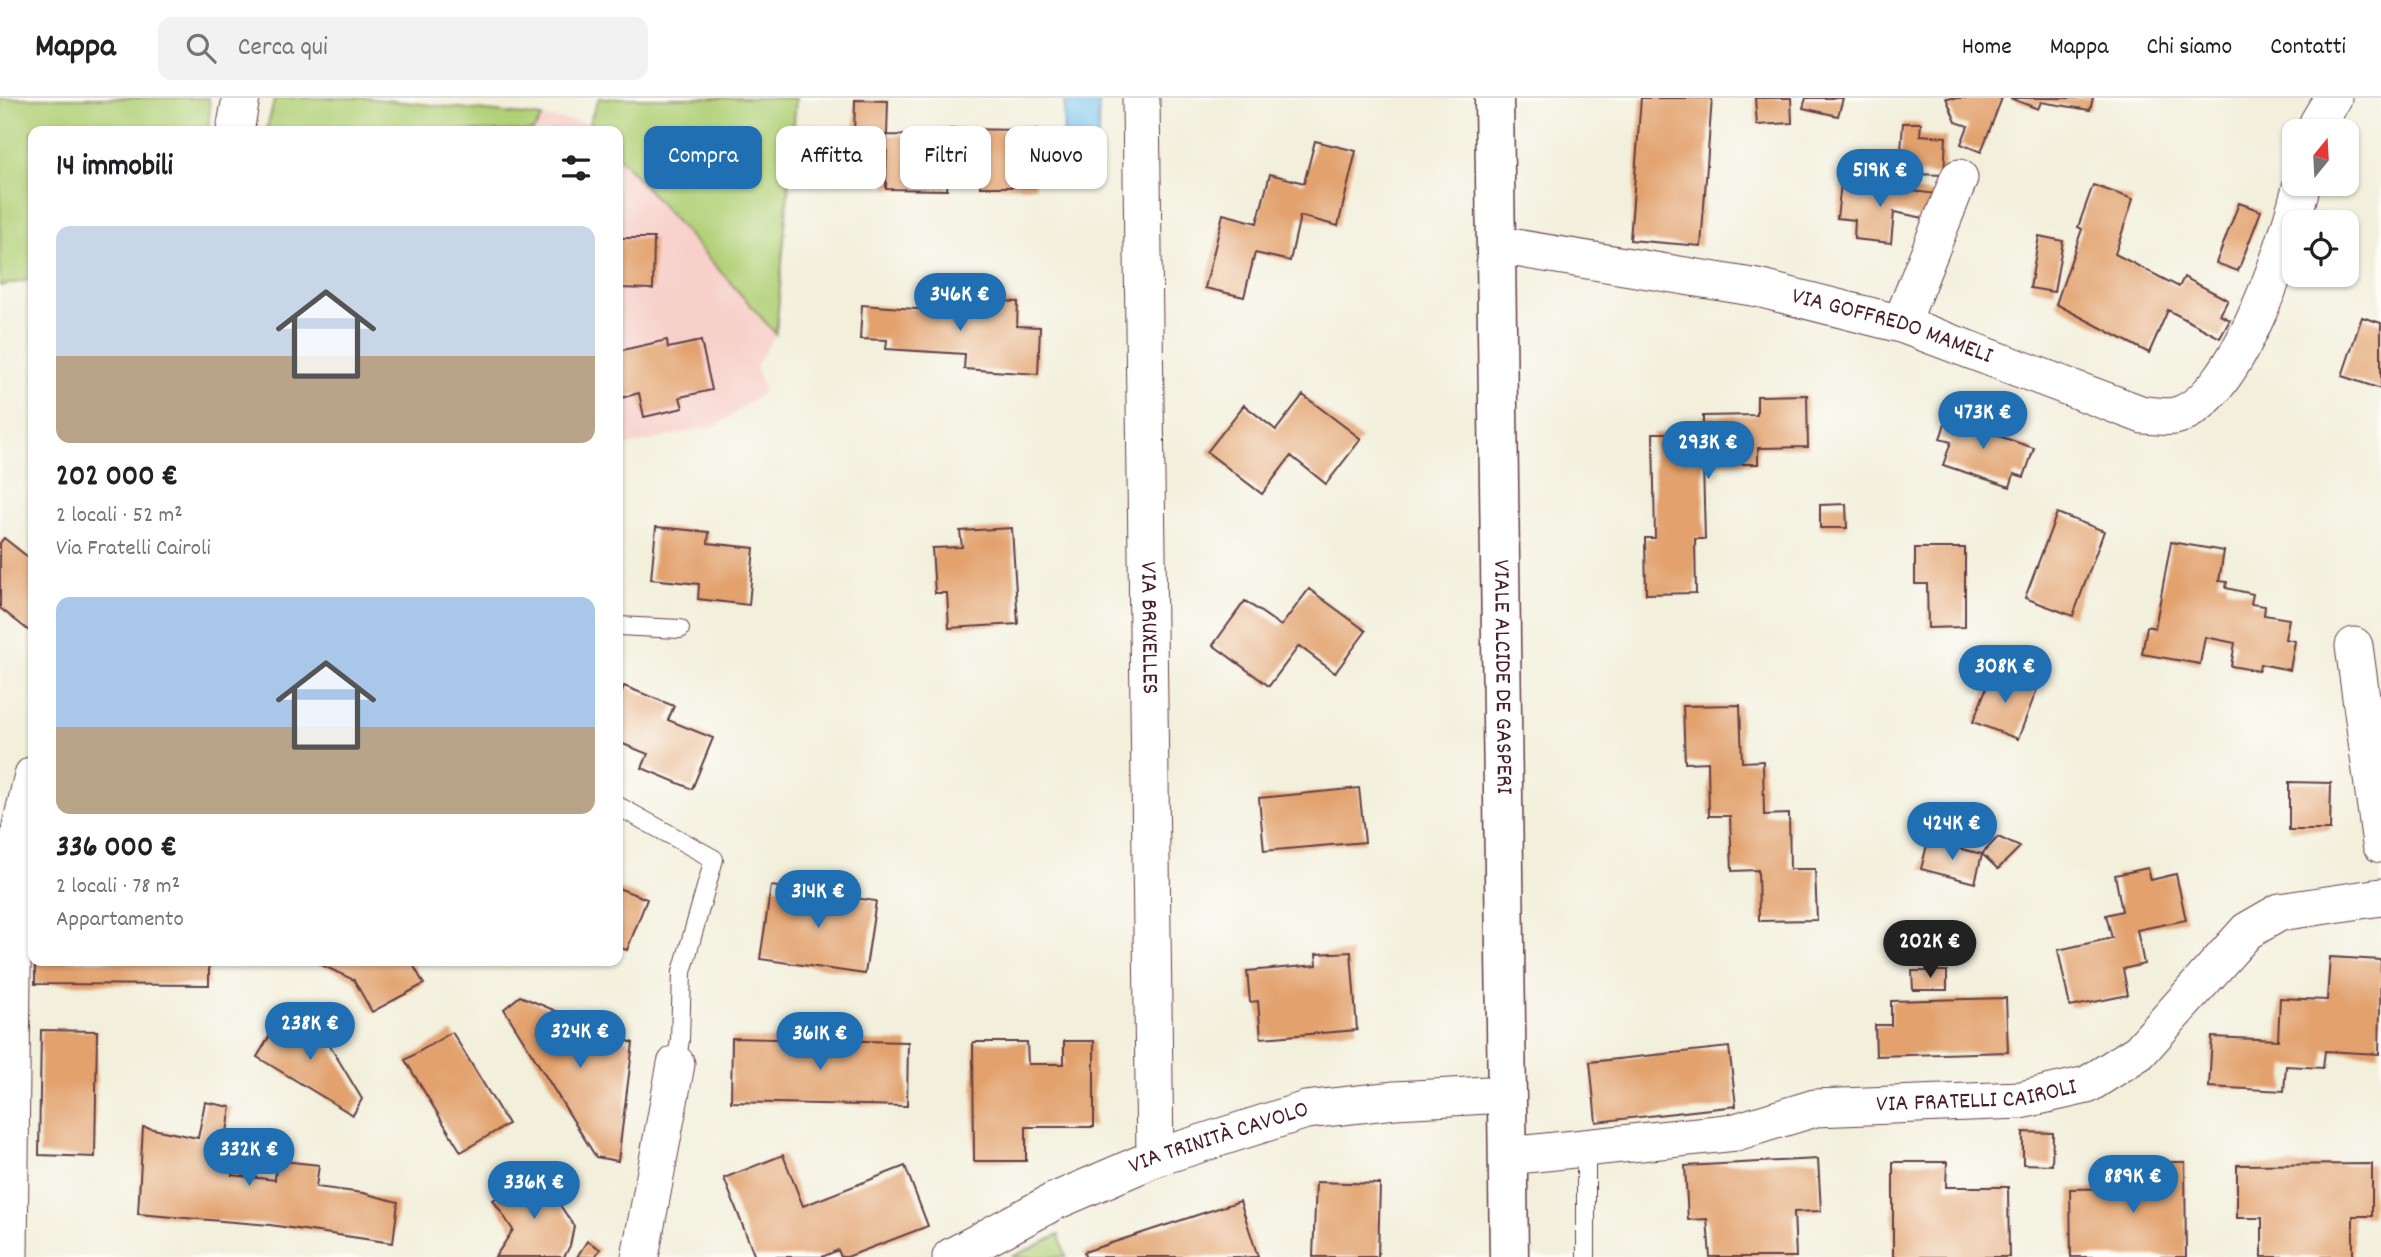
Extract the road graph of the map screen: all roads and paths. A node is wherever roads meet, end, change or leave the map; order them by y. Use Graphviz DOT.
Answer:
graph roads {
  1 [pos="241,98"];
  2 [pos="1494,98"];
  3 [pos="2333,98"];
  4 [pos="1141,100"];
  5 [pos="2320,119"];
  6 [pos="236,126"];
  7 [pos="1959,178"];
  8 [pos="2299,196"];
  9 [pos="1497,245"];
  10 [pos="1901,324"];
  11 [pos="623,626"];
  12 [pos="680,629"];
  13 [pos="2354,646"];
  14 [pos="28,796"];
  15 [pos="623,809"];
  16 [pos="2381,844"];
  17 [pos="2381,897"];
  18 [pos="5,1021"];
  19 [pos="676,1064"];
  20 [pos="1507,1094"];
  21 [pos="1586,1147"];
  22 [pos="1508,1156"];
  23 [pos="1155,1158"];
  24 [pos="9,1257"];
  25 [pos="640,1257"];
  26 [pos="951,1257"];
  27 [pos="1509,1257"];
  28 [pos="1586,1257"];
  1 -- 6 [label="street"];
  2 -- 9 [label="main road, VIALE ALCIDE DE GASPERI"];
  3 -- 5 [label="street"];
  4 -- 23 [label="street, VIA BRUXELLES"];
  7 -- 10 [label="street"];
  8 -- 10 [label="street, VIA GOFFREDO MAMELI"];
  9 -- 10 [label="street, VIA GOFFREDO MAMELI"];
  9 -- 20 [label="main road, VIALE ALCIDE DE GASPERI"];
  11 -- 12 [label="lane"];
  13 -- 16 [label="street"];
  14 -- 18 [label="street"];
  15 -- 19 [label="lane"];
  17 -- 21 [label="street, VIA FRATELLI CAIROLI"];
  18 -- 24 [label="street"];
  19 -- 25 [label="street"];
  20 -- 22 [label="main road, VIALE ALCIDE DE GASPERI"];
  20 -- 23 [label="street, VIA TRINITÀ CAVOLO"];
  21 -- 22 [label="street, VIA FRATELLI CAIROLI"];
  21 -- 28 [label="lane"];
  22 -- 27 [label="main road, VIALE ALCIDE DE GASPERI"];
  23 -- 26 [label="street, VIA TRINITÀ CAVOLO"];
}
